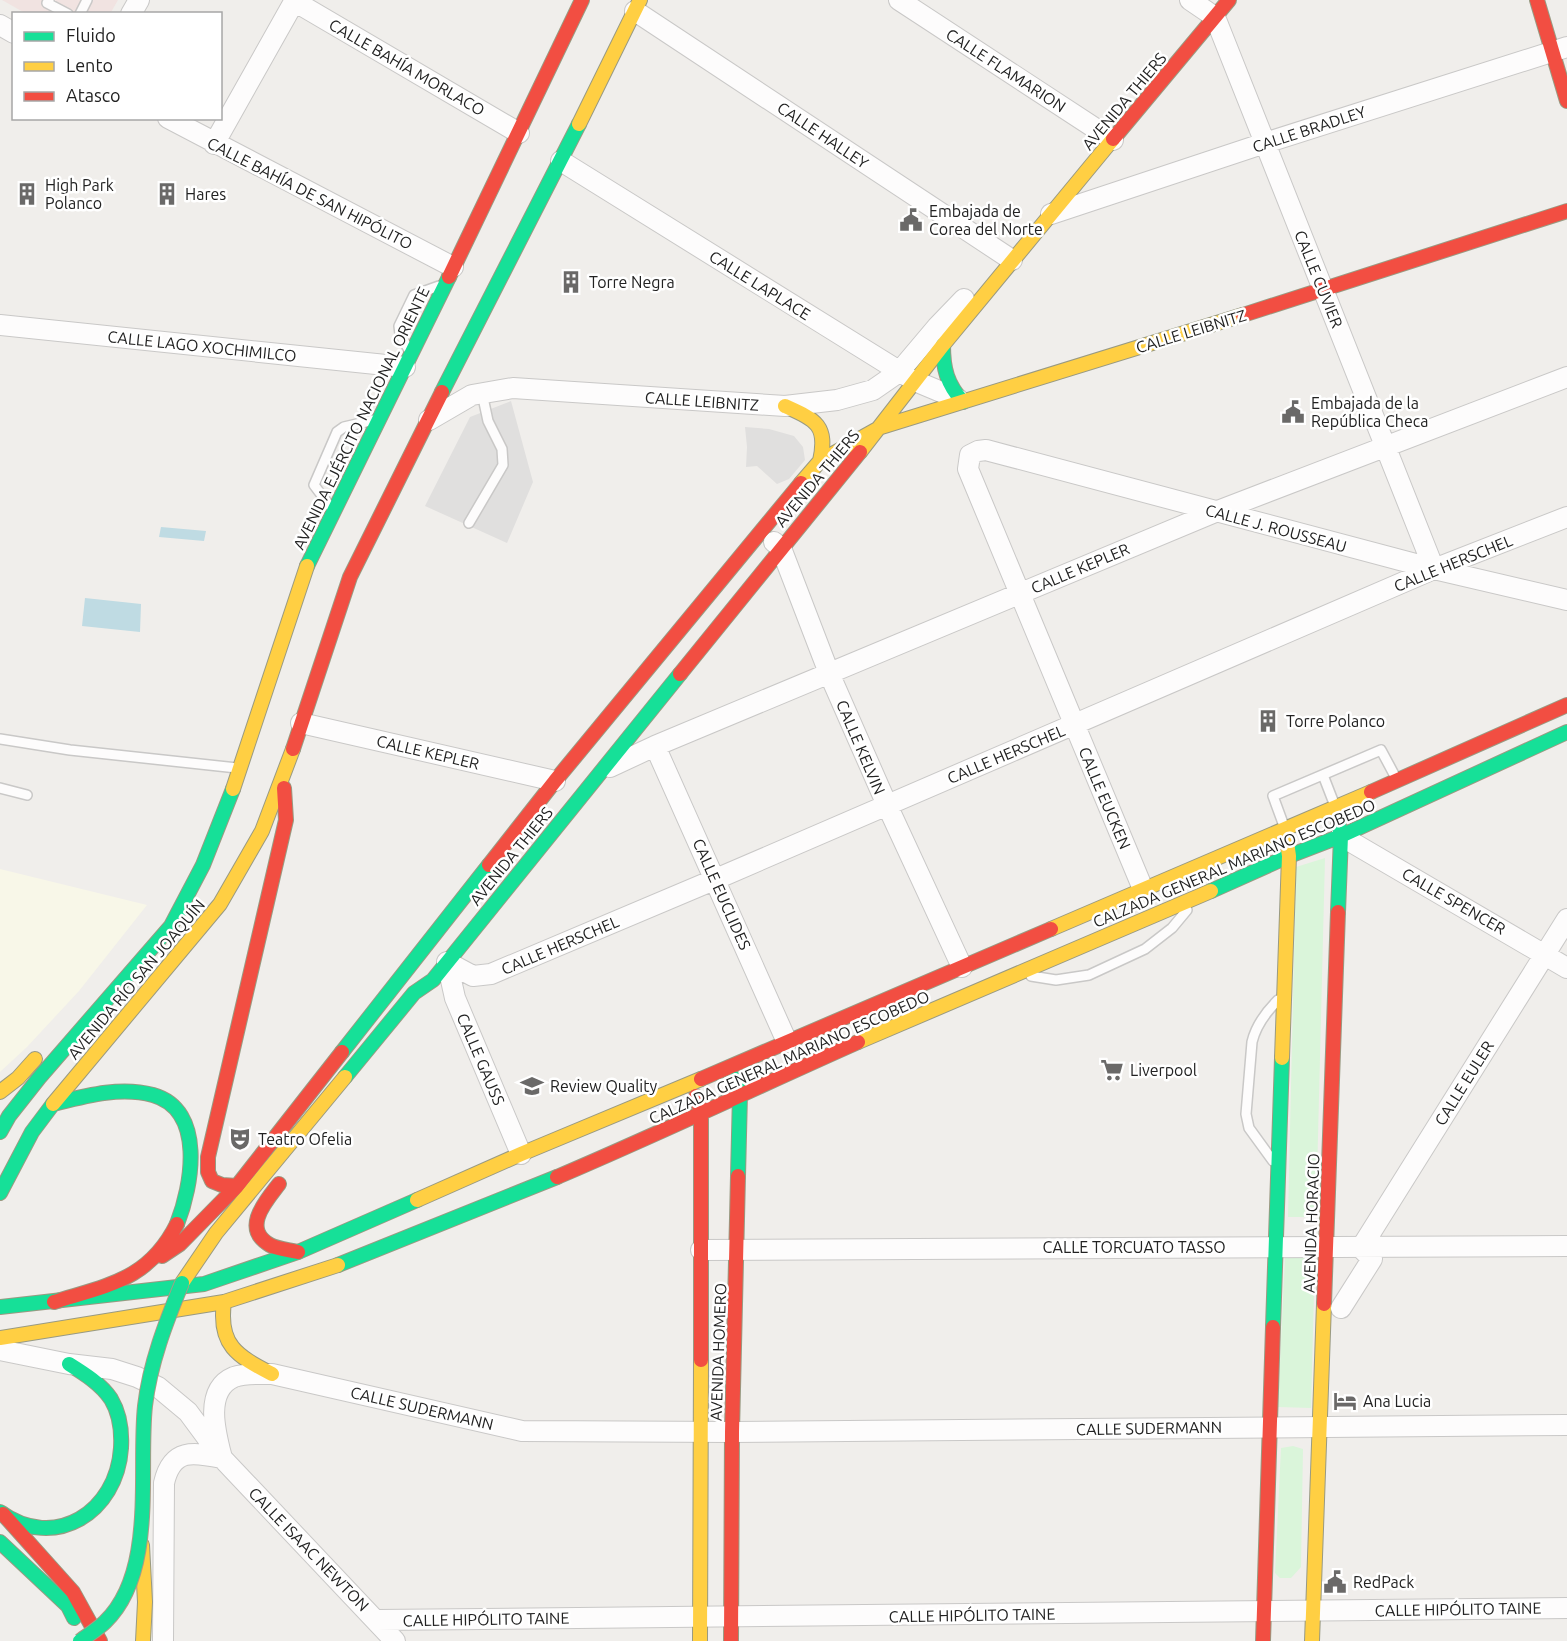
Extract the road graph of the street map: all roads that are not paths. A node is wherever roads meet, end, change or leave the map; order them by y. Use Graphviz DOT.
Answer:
graph roads {
  1 [pos="49,0"];
  2 [pos="582,0"];
  3 [pos="899,0"];
  4 [pos="1190,0"];
  5 [pos="1229,0"];
  6 [pos="1537,0"];
  7 [pos="295,1"];
  8 [pos="637,5"];
  9 [pos="64,12"];
  10 [pos="1215,17"];
  11 [pos="1560,49"];
  12 [pos="1567,100"];
  13 [pos="172,120"];
  14 [pos="519,133"];
  15 [pos="1113,140"];
  16 [pos="1265,143"];
  17 [pos="214,144"];
  18 [pos="561,161"];
  19 [pos="1567,211"];
  20 [pos="1052,214"];
  21 [pos="1009,265"];
  22 [pos="448,276"];
  23 [pos="1323,290"];
  24 [pos="0,325"];
  25 [pos="943,345"];
  26 [pos="408,360"];
  27 [pos="907,377"];
  28 [pos="1567,377"];
  29 [pos="482,393"];
  30 [pos="963,402"];
  31 [pos="785,406"];
  32 [pos="379,419"];
  33 [pos="429,420"];
  34 [pos="881,427"];
  35 [pos="1386,447"];
  36 [pos="986,450"];
  37 [pos="820,461"];
  38 [pos="334,511"];
  39 [pos="1215,512"];
  40 [pos="1567,517"];
  41 [pos="470,524"];
  42 [pos="761,530"];
  43 [pos="781,548"];
  44 [pos="1434,569"];
  45 [pos="1019,593"];
  46 [pos="1567,600"];
  47 [pos="829,673"];
  48 [pos="1567,705"];
  49 [pos="301,723"];
  50 [pos="1074,725"];
  51 [pos="1567,732"];
  52 [pos="0,739"];
  53 [pos="655,746"];
  54 [pos="239,768"];
  55 [pos="599,772"];
  56 [pos="1323,775"];
  57 [pos="283,778"];
  58 [pos="1397,780"];
  59 [pos="555,781"];
  60 [pos="0,788"];
  61 [pos="27,795"];
  62 [pos="886,805"];
  63 [pos="1336,807"];
  64 [pos="1285,829"];
  65 [pos="1341,836"];
  66 [pos="1289,856"];
  67 [pos="203,865"];
  68 [pos="716,879"];
  69 [pos="1143,890"];
  70 [pos="1200,896"];
  71 [pos="168,903"];
  72 [pos="1567,919"];
  73 [pos="1545,954"];
  74 [pos="447,962"];
  75 [pos="962,967"];
  76 [pos="1567,968"];
  77 [pos="1017,974"];
  78 [pos="433,980"];
  79 [pos="1284,994"];
  80 [pos="428,1002"];
  81 [pos="787,1042"];
  82 [pos="41,1051"];
  83 [pos="732,1066"];
  84 [pos="693,1083"];
  85 [pos="0,1092"];
  86 [pos="740,1094"];
  87 [pos="53,1104"];
  88 [pos="701,1112"];
  89 [pos="0,1132"];
  90 [pos="521,1154"];
  91 [pos="1279,1168"];
  92 [pos="288,1173"];
  93 [pos="237,1186"];
  94 [pos="0,1193"];
  95 [pos="1567,1246"];
  96 [pos="1276,1247"];
  97 [pos="1326,1247"];
  98 [pos="1361,1248"];
  99 [pos="701,1250"];
  100 [pos="738,1250"];
  101 [pos="298,1252"];
  102 [pos="149,1264"];
  103 [pos="54,1302"];
  104 [pos="224,1302"];
  105 [pos="0,1307"];
  106 [pos="1341,1308"];
  107 [pos="0,1338"];
  108 [pos="0,1350"];
  109 [pos="69,1364"];
  110 [pos="272,1374"];
  111 [pos="1567,1425"];
  112 [pos="1270,1427"];
  113 [pos="1320,1427"];
  114 [pos="701,1432"];
  115 [pos="732,1432"];
  116 [pos="222,1458"];
  117 [pos="1,1513"];
  118 [pos="141,1529"];
  119 [pos="0,1542"];
  120 [pos="1567,1608"];
  121 [pos="1264,1611"];
  122 [pos="1314,1611"];
  123 [pos="700,1617"];
  124 [pos="731,1618"];
  125 [pos="376,1620"];
  126 [pos="80,1641"];
  127 [pos="86,1641"];
  128 [pos="100,1641"];
  129 [pos="143,1641"];
  130 [pos="163,1641"];
  131 [pos="395,1641"];
  132 [pos="700,1641"];
  133 [pos="731,1641"];
  134 [pos="1263,1641"];
  135 [pos="1312,1641"];
  1 -- 9 [label="lane"];
  2 -- 14 [label="main road, AVENIDA EJÉRCITO NACIONAL ORIENTE"];
  3 -- 15 [label="street, CALLE FLAMARION"];
  4 -- 10 [label="street"];
  5 -- 10 [label="main road, AVENIDA THIERS"];
  6 -- 11 [label="main road"];
  7 -- 14 [label="street, CALLE BAHÍA MORLACO"];
  7 -- 17 [label="street"];
  8 -- 18 [label="main road"];
  8 -- 21 [label="street, CALLE HALLEY"];
  10 -- 15 [label="main road, AVENIDA THIERS"];
  10 -- 16 [label="street, CALLE CUVIER"];
  11 -- 12 [label="main road"];
  11 -- 16 [label="street, CALLE BRADLEY"];
  13 -- 17 [label="street, CALLE BAHÍA DE SAN HIPÓLITO"];
  14 -- 22 [label="main road, AVENIDA EJÉRCITO NACIONAL ORIENTE"];
  15 -- 20 [label="main road, AVENIDA THIERS"];
  16 -- 20 [label="street, CALLE BRADLEY"];
  16 -- 23 [label="street, CALLE CUVIER"];
  17 -- 22 [label="street, CALLE BAHÍA DE SAN HIPÓLITO"];
  18 -- 27 [label="street, CALLE LAPLACE"];
  18 -- 33 [label="main road"];
  19 -- 23 [label="main road, CALLE LEIBNITZ"];
  20 -- 21 [label="main road, AVENIDA THIERS"];
  21 -- 25 [label="main road, AVENIDA THIERS"];
  21 -- 27 [label="street, CALLE LEIBNITZ"];
  22 -- 26 [label="main road, AVENIDA EJÉRCITO NACIONAL ORIENTE"];
  22 -- 26 [label="lane"];
  23 -- 30 [label="main road, CALLE LEIBNITZ"];
  23 -- 35 [label="street, CALLE CUVIER"];
  24 -- 26 [label="street, CALLE LAGO XOCHIMILCO"];
  25 -- 27 [label="main road, AVENIDA THIERS"];
  25 -- 30 [label="main road"];
  26 -- 32 [label="main road, AVENIDA EJÉRCITO NACIONAL ORIENTE"];
  27 -- 30 [label="street, CALLE LAPLACE"];
  27 -- 31 [label="street, CALLE LEIBNITZ"];
  27 -- 34 [label="main road, AVENIDA THIERS"];
  28 -- 35 [label="street, CALLE KEPLER"];
  29 -- 31 [label="street, CALLE LEIBNITZ"];
  29 -- 33 [label="street, CALLE LEIBNITZ"];
  29 -- 41 [label="lane"];
  30 -- 34 [label="main road, CALLE LEIBNITZ"];
  31 -- 37 [label="main road"];
  32 -- 38 [label="main road, AVENIDA EJÉRCITO NACIONAL ORIENTE"];
  32 -- 38 [label="lane"];
  33 -- 49 [label="main road"];
  34 -- 37 [label="main road, CALLE LEIBNITZ"];
  34 -- 43 [label="main road, AVENIDA THIERS"];
  35 -- 39 [label="street, CALLE KEPLER"];
  35 -- 44 [label="street, CALLE CUVIER"];
  36 -- 39 [label="street, CALLE J. ROUSSEAU"];
  36 -- 45 [label="street, CALLE EUCKEN"];
  37 -- 42 [label="main road, AVENIDA THIERS"];
  38 -- 54 [label="main road, AVENIDA EJÉRCITO NACIONAL ORIENTE"];
  39 -- 44 [label="street, CALLE J. ROUSSEAU"];
  39 -- 45 [label="street, CALLE KEPLER"];
  40 -- 44 [label="street, CALLE HERSCHEL"];
  42 -- 43 [label="street, CALLE KELVIN"];
  42 -- 59 [label="main road, AVENIDA THIERS"];
  43 -- 47 [label="street, CALLE KELVIN"];
  43 -- 55 [label="main road, AVENIDA THIERS"];
  44 -- 46 [label="street, CALLE J. ROUSSEAU"];
  44 -- 50 [label="street, CALLE HERSCHEL"];
  45 -- 47 [label="street, CALLE KEPLER"];
  45 -- 50 [label="street, CALLE EUCKEN"];
  47 -- 53 [label="street, CALLE KEPLER"];
  47 -- 62 [label="street, CALLE KELVIN"];
  48 -- 58 [label="main road, CALZADA GENERAL MARIANO ESCOBEDO"];
  49 -- 57 [label="main road"];
  49 -- 59 [label="street, CALLE KEPLER"];
  50 -- 62 [label="street, CALLE HERSCHEL"];
  50 -- 69 [label="street, CALLE EUCKEN"];
  51 -- 65 [label="main road, CALZADA GENERAL MARIANO ESCOBEDO"];
  52 -- 54 [label="lane"];
  53 -- 55 [label="street, CALLE KEPLER"];
  53 -- 68 [label="street, CALLE EUCLIDES"];
  54 -- 67 [label="main road, AVENIDA EJÉRCITO NACIONAL ORIENTE"];
  55 -- 74 [label="main road, AVENIDA THIERS"];
  56 -- 58 [label="lane"];
  56 -- 63 [label="lane"];
  56 -- 64 [label="lane"];
  57 -- 87 [label="main road, AVENIDA RÍO SAN JOAQUÍN"];
  57 -- 93 [label="main road"];
  58 -- 63 [label="main road, CALZADA GENERAL MARIANO ESCOBEDO"];
  59 -- 93 [label="main road, AVENIDA THIERS"];
  60 -- 61 [label="lane"];
  62 -- 68 [label="street, CALLE HERSCHEL"];
  62 -- 75 [label="street, CALLE KELVIN"];
  63 -- 64 [label="main road, CALZADA GENERAL MARIANO ESCOBEDO"];
  63 -- 65 [label="main road, AVENIDA HORACIO"];
  64 -- 66 [label="main road, AVENIDA HORACIO"];
  64 -- 69 [label="main road, CALZADA GENERAL MARIANO ESCOBEDO"];
  65 -- 66 [label="main road, CALZADA GENERAL MARIANO ESCOBEDO"];
  65 -- 73 [label="street, CALLE SPENCER"];
  65 -- 97 [label="main road, AVENIDA HORACIO"];
  66 -- 70 [label="main road, CALZADA GENERAL MARIANO ESCOBEDO"];
  66 -- 79 [label="main road, AVENIDA HORACIO"];
  67 -- 71 [label="main road"];
  67 -- 89 [label="main road, AVENIDA RÍO SAN JOAQUÍN"];
  68 -- 74 [label="street, CALLE HERSCHEL"];
  68 -- 81 [label="street, CALLE EUCLIDES"];
  69 -- 75 [label="main road, CALZADA GENERAL MARIANO ESCOBEDO"];
  70 -- 77 [label="main road, CALZADA GENERAL MARIANO ESCOBEDO"];
  70 -- 77 [label="lane"];
  72 -- 73 [label="street, CALLE EULER"];
  73 -- 76 [label="street, CALLE SPENCER"];
  73 -- 98 [label="street, CALLE EULER"];
  74 -- 78 [label="main road, AVENIDA THIERS"];
  74 -- 90 [label="street, CALLE GAUSS"];
  75 -- 81 [label="main road, CALZADA GENERAL MARIANO ESCOBEDO"];
  77 -- 86 [label="main road, CALZADA GENERAL MARIANO ESCOBEDO"];
  78 -- 80 [label="main road"];
  78 -- 118 [label="main road, bridge"];
  79 -- 91 [label="main road, AVENIDA HORACIO"];
  79 -- 91 [label="lane"];
  81 -- 83 [label="main road, CALZADA GENERAL MARIANO ESCOBEDO"];
  82 -- 85 [label="main road"];
  83 -- 84 [label="main road, CALZADA GENERAL MARIANO ESCOBEDO"];
  83 -- 86 [label="main road, AVENIDA HOMERO"];
  84 -- 88 [label="main road, AVENIDA HOMERO"];
  84 -- 90 [label="main road, CALZADA GENERAL MARIANO ESCOBEDO"];
  86 -- 88 [label="main road, CALZADA GENERAL MARIANO ESCOBEDO"];
  86 -- 100 [label="main road, AVENIDA HOMERO"];
  87 -- 94 [label="main road, AVENIDA RÍO SAN JOAQUÍN"];
  87 -- 102 [label="main road"];
  88 -- 99 [label="main road, AVENIDA HOMERO"];
  88 -- 104 [label="main road, CALZADA GENERAL MARIANO ESCOBEDO"];
  90 -- 101 [label="main road, CALZADA GENERAL MARIANO ESCOBEDO"];
  91 -- 96 [label="main road, AVENIDA HORACIO"];
  92 -- 101 [label="main road"];
  93 -- 102 [label="main road, AVENIDA THIERS"];
  95 -- 98 [label="street, CALLE TORCUATO TASSO"];
  96 -- 97 [label="street, CALLE TORCUATO TASSO"];
  96 -- 100 [label="street, CALLE TORCUATO TASSO"];
  96 -- 112 [label="main road, AVENIDA HORACIO"];
  97 -- 98 [label="street, CALLE TORCUATO TASSO"];
  97 -- 113 [label="main road, AVENIDA HORACIO"];
  98 -- 106 [label="street"];
  99 -- 100 [label="street, CALLE TORCUATO TASSO"];
  99 -- 114 [label="main road, AVENIDA HOMERO"];
  100 -- 115 [label="main road, AVENIDA HOMERO"];
  101 -- 103 [label="main road, CALZADA GENERAL MARIANO ESCOBEDO"];
  102 -- 103 [label="main road, AVENIDA THIERS"];
  103 -- 105 [label="main road, CALZADA GENERAL MARIANO ESCOBEDO"];
  104 -- 107 [label="main road, CALZADA GENERAL MARIANO ESCOBEDO"];
  104 -- 110 [label="main road"];
  108 -- 109 [label="street, CALLE ISAAC NEWTON"];
  109 -- 116 [label="street, CALLE ISAAC NEWTON"];
  109 -- 117 [label="main road"];
  110 -- 114 [label="street, CALLE SUDERMANN"];
  110 -- 116 [label="street, CALLE SUDERMANN"];
  111 -- 113 [label="street, CALLE SUDERMANN"];
  112 -- 113 [label="street, CALLE SUDERMANN"];
  112 -- 115 [label="street, CALLE SUDERMANN"];
  112 -- 121 [label="main road, AVENIDA HORACIO"];
  113 -- 122 [label="main road, AVENIDA HORACIO"];
  114 -- 115 [label="street, CALLE SUDERMANN"];
  114 -- 123 [label="main road, AVENIDA HOMERO"];
  115 -- 124 [label="main road, AVENIDA HOMERO"];
  116 -- 125 [label="street, CALLE ISAAC NEWTON"];
  116 -- 130 [label="street"];
  117 -- 128 [label="main road"];
  118 -- 126 [label="main road, bridge"];
  118 -- 129 [label="main road, bridge"];
  119 -- 127 [label="main road"];
  120 -- 122 [label="street, CALLE HIPÓLITO TAINE"];
  121 -- 122 [label="street, CALLE HIPÓLITO TAINE"];
  121 -- 124 [label="street, CALLE HIPÓLITO TAINE"];
  121 -- 134 [label="main road, AVENIDA HORACIO"];
  122 -- 135 [label="main road, AVENIDA HORACIO"];
  123 -- 124 [label="street, CALLE HIPÓLITO TAINE"];
  123 -- 125 [label="street, CALLE HIPÓLITO TAINE"];
  123 -- 132 [label="main road, AVENIDA HOMERO"];
  124 -- 133 [label="main road, AVENIDA HOMERO"];
  125 -- 131 [label="street, CALLE ISAAC NEWTON"];
}
